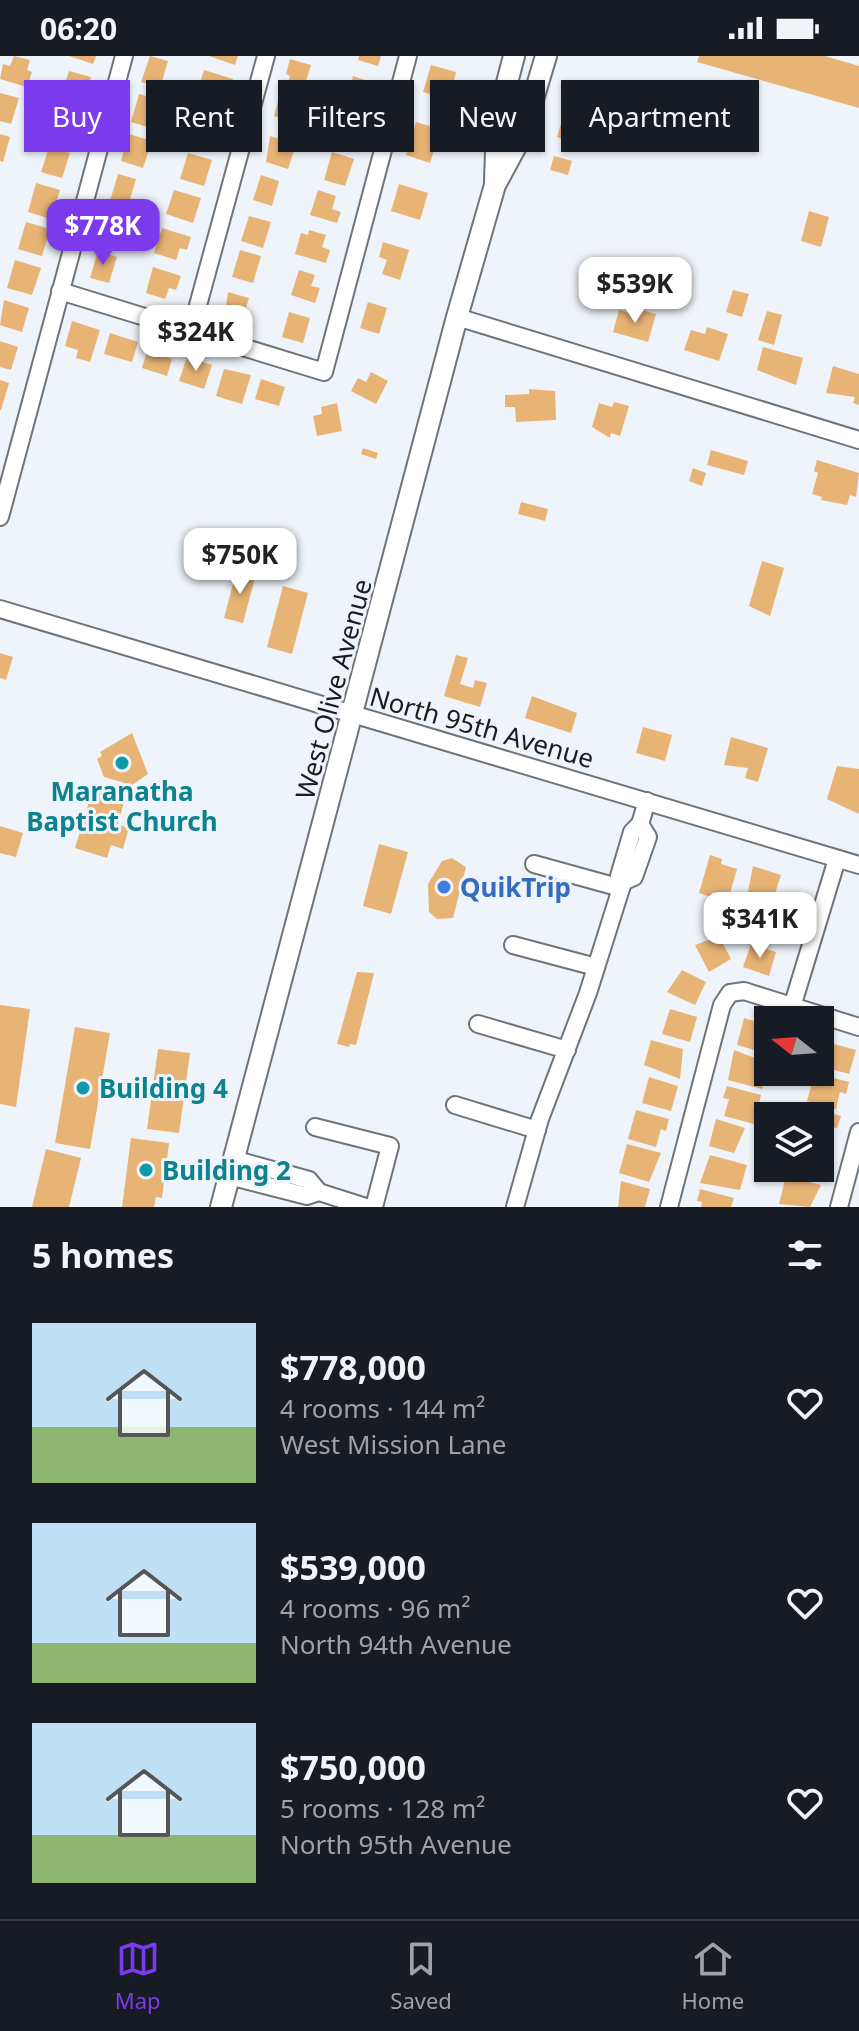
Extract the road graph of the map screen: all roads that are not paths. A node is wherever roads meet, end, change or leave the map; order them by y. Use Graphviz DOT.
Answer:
graph roads {
  1 [pos="124,56"];
  2 [pos="266,56"];
  3 [pos="408,56"];
  4 [pos="514,56"];
  5 [pos="546,56"];
  6 [pos="495,185"];
  7 [pos="60,291"];
  8 [pos="457,317"];
  9 [pos="191,331"];
  10 [pos="859,440"];
  11 [pos="0,517"];
  12 [pos="0,609"];
  13 [pos="353,715"];
  14 [pos="647,801"];
  15 [pos="837,859"];
  16 [pos="534,864"];
  17 [pos="859,865"];
  18 [pos="622,885"];
  19 [pos="513,945"];
  20 [pos="596,967"];
  21 [pos="789,1006"];
  22 [pos="792,1006"];
  23 [pos="834,1020"];
  24 [pos="478,1024"];
  25 [pos="859,1027"];
  26 [pos="567,1050"];
  27 [pos="455,1105"];
  28 [pos="315,1127"];
  29 [pos="537,1130"];
  30 [pos="859,1132"];
  31 [pos="231,1168"];
  32 [pos="322,1197"];
  33 [pos="221,1207"];
  34 [pos="366,1207"];
  35 [pos="374,1207"];
  36 [pos="515,1207"];
  37 [pos="669,1207"];
  38 [pos="839,1207"];
  1 -- 7 [label="street"];
  2 -- 9 [label="street"];
  3 -- 9 [label="street"];
  4 -- 6 [label="main road, West Olive Avenue"];
  5 -- 6 [label="main road, West Olive Avenue"];
  6 -- 8 [label="main road, West Olive Avenue"];
  7 -- 9 [label="street"];
  7 -- 11 [label="street"];
  8 -- 10 [label="street"];
  8 -- 13 [label="main road, West Olive Avenue"];
  12 -- 13 [label="street, North 95th Avenue"];
  13 -- 14 [label="street, North 95th Avenue"];
  13 -- 31 [label="main road, West Olive Avenue"];
  14 -- 15 [label="street, North 95th Avenue"];
  14 -- 18 [label="street"];
  15 -- 17 [label="street, North 95th Avenue"];
  15 -- 22 [label="street"];
  16 -- 18 [label="street"];
  18 -- 20 [label="street"];
  19 -- 20 [label="street"];
  20 -- 26 [label="street"];
  21 -- 37 [label="street"];
  23 -- 25 [label="street"];
  24 -- 26 [label="street"];
  26 -- 29 [label="street"];
  27 -- 29 [label="street"];
  28 -- 35 [label="street"];
  29 -- 36 [label="street"];
  30 -- 38 [label="street"];
  31 -- 32 [label="street"];
  31 -- 33 [label="main road, West Olive Avenue"];
  32 -- 34 [label="street"];
}
